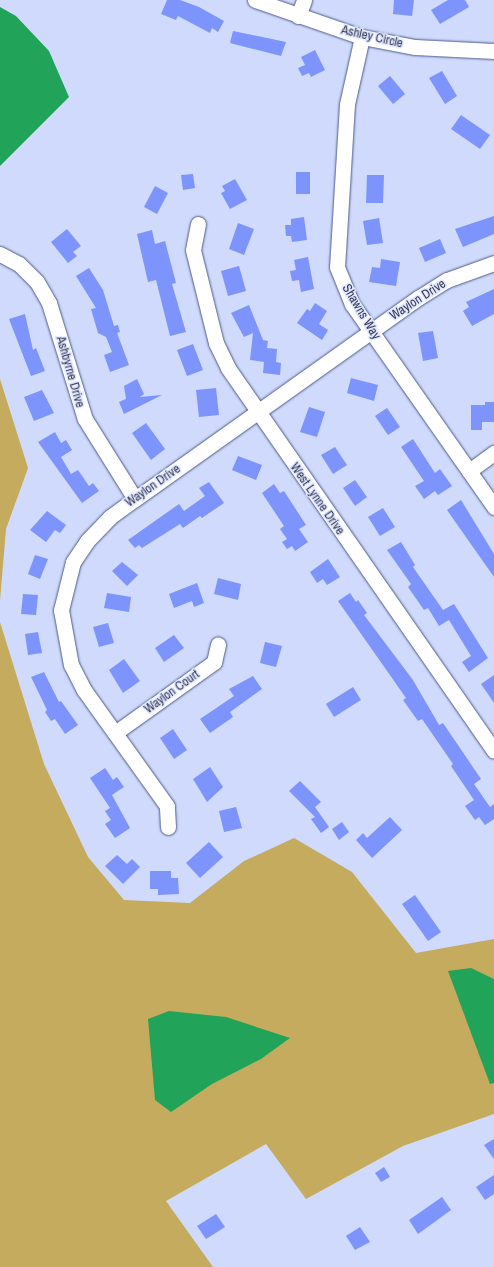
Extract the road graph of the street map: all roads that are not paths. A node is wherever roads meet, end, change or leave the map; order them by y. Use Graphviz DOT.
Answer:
graph roads {
  1 [pos="255,0"];
  2 [pos="304,0"];
  3 [pos="298,16"];
  4 [pos="362,37"];
  5 [pos="494,51"];
  6 [pos="198,224"];
  7 [pos="0,254"];
  8 [pos="494,263"];
  9 [pos="370,332"];
  10 [pos="257,413"];
  11 [pos="494,454"];
  12 [pos="469,471"];
  13 [pos="135,499"];
  14 [pos="494,507"];
  15 [pos="218,644"];
  16 [pos="115,734"];
  17 [pos="494,751"];
  18 [pos="168,827"];
  1 -- 3 [label="street, Ashley Circle"];
  2 -- 3 [label="street"];
  3 -- 4 [label="street, Ashley Circle"];
  4 -- 5 [label="street, Ashley Circle"];
  4 -- 9 [label="street, Shawns Way"];
  6 -- 10 [label="street, West Lynne Drive"];
  7 -- 13 [label="street, Ashbyrne Drive"];
  8 -- 9 [label="street, Waylon Drive"];
  9 -- 10 [label="street, Waylon Drive"];
  9 -- 12 [label="street, Shawns Way"];
  10 -- 13 [label="street, Waylon Drive"];
  10 -- 17 [label="street, West Lynne Drive"];
  11 -- 12 [label="street"];
  12 -- 14 [label="street, Shawns Way"];
  13 -- 16 [label="street, Waylon Drive"];
  15 -- 16 [label="street, Waylon Court"];
  16 -- 18 [label="street, Waylon Drive"];
}
